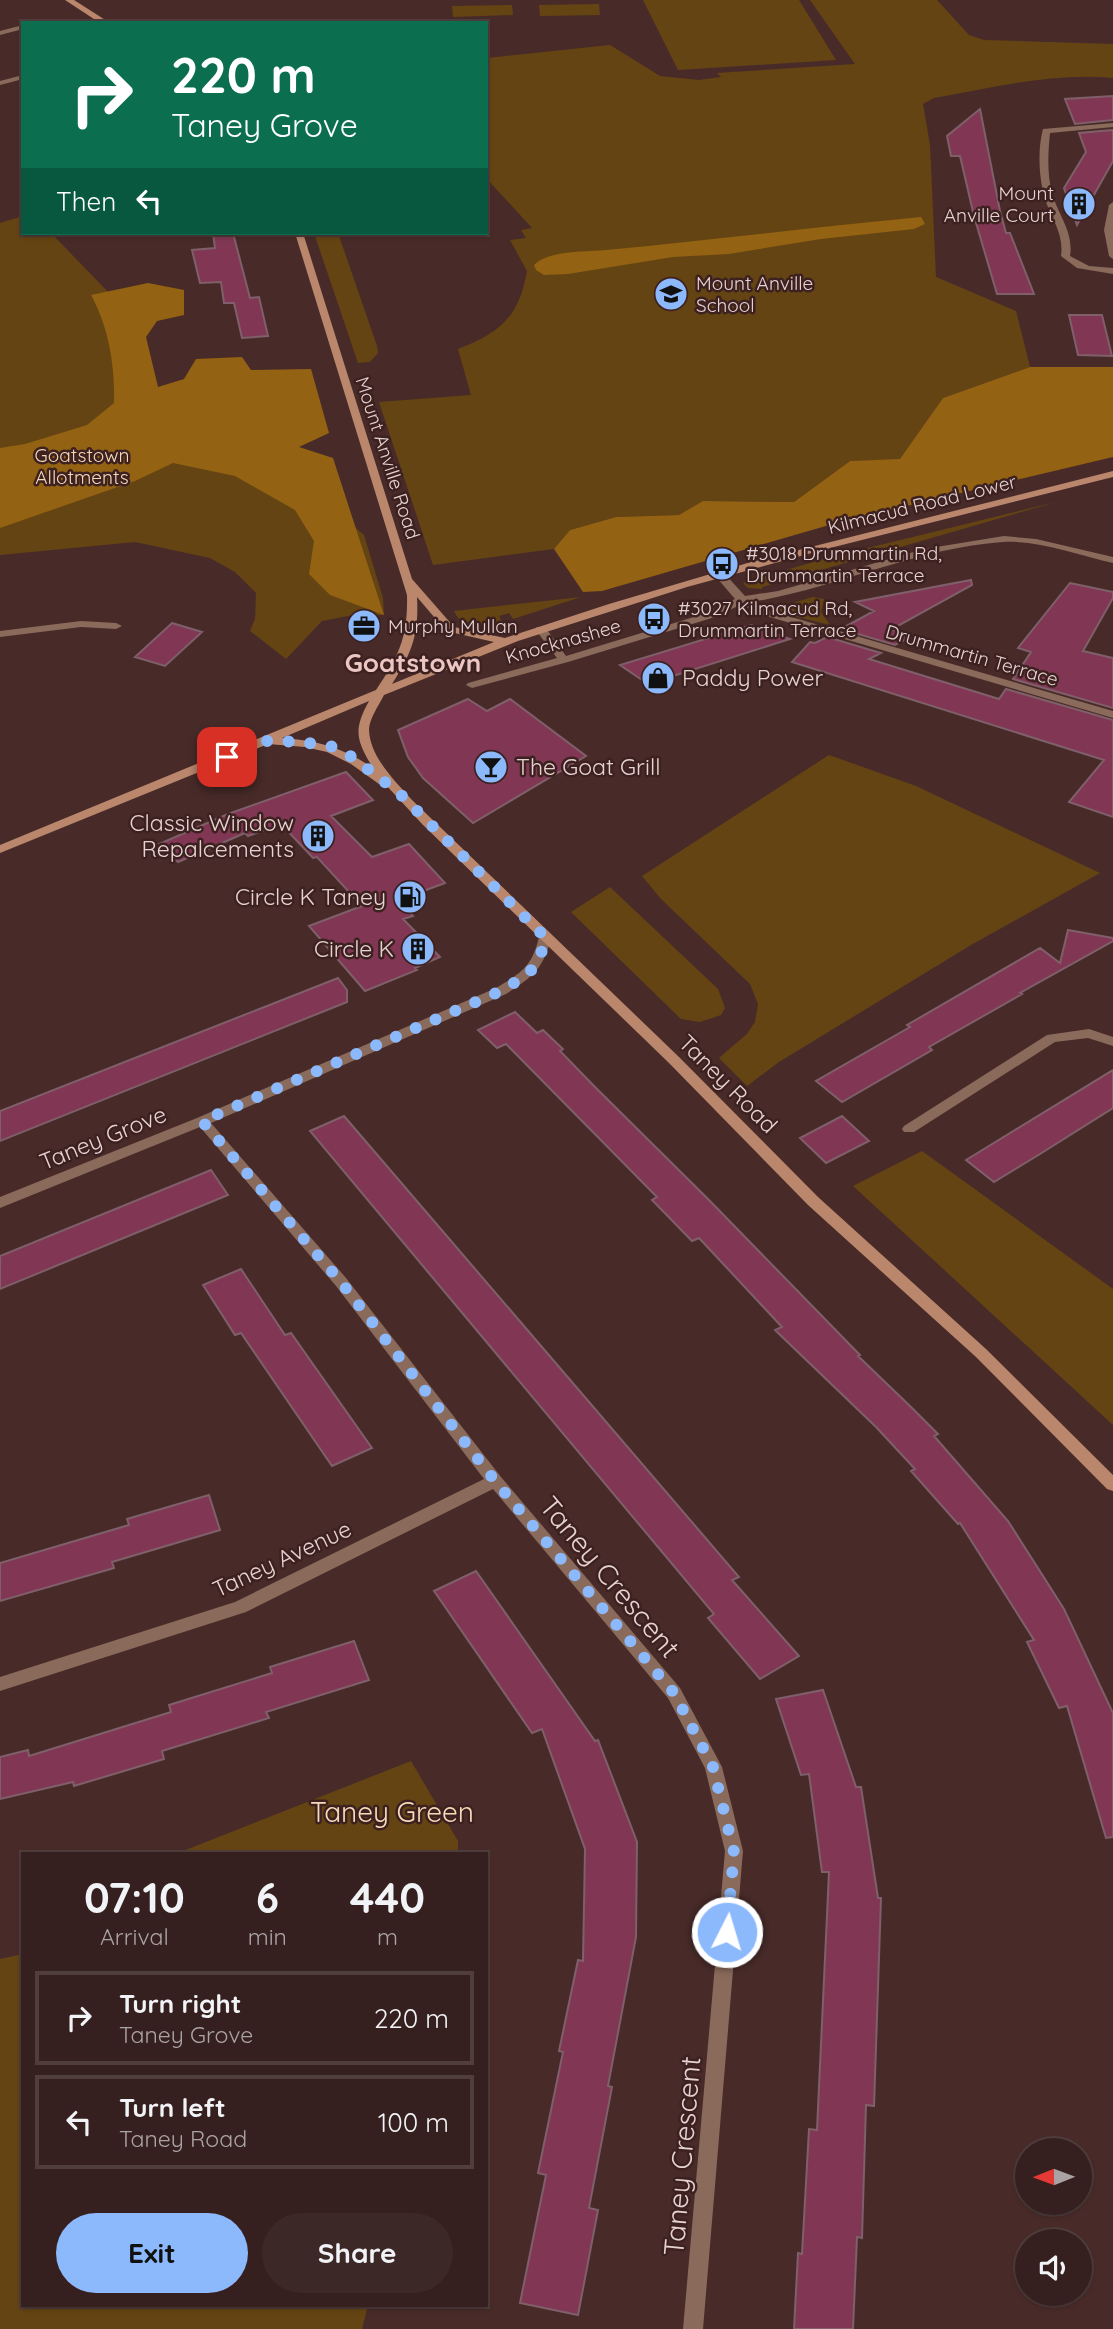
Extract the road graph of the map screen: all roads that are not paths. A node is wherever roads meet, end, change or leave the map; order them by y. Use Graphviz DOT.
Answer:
graph roads {
  1 [pos="69,0"];
  2 [pos="103,21"];
  3 [pos="21,27"];
  4 [pos="0,33"];
  5 [pos="21,78"];
  6 [pos="0,83"];
  7 [pos="1113,125"];
  8 [pos="1113,205"];
  9 [pos="300,235"];
  10 [pos="1113,256"];
  11 [pos="1113,271"];
  12 [pos="1113,474"];
  13 [pos="1113,560"];
  14 [pos="721,576"];
  15 [pos="408,579"];
  16 [pos="742,600"];
  17 [pos="116,626"];
  18 [pos="541,629"];
  19 [pos="0,634"];
  20 [pos="507,642"];
  21 [pos="564,660"];
  22 [pos="472,685"];
  23 [pos="382,690"];
  24 [pos="1113,715"];
  25 [pos="266,741"];
  26 [pos="398,792"];
  27 [pos="0,849"];
  28 [pos="545,937"];
  29 [pos="1113,1042"];
  30 [pos="202,1121"];
  31 [pos="909,1129"];
  32 [pos="0,1203"];
  33 [pos="495,1481"];
  34 [pos="1112,1483"];
  35 [pos="0,1684"];
  36 [pos="693,2329"];
  1 -- 2 [label="main road"];
  3 -- 4 [label="street"];
  5 -- 6 [label="street"];
  7 -- 11 [label="street"];
  8 -- 10 [label="street"];
  9 -- 15 [label="main road, Mount Anville Road"];
  12 -- 14 [label="main road, Kilmacud Road Lower"];
  13 -- 16 [label="street, Knocknashee"];
  14 -- 16 [label="street"];
  14 -- 18 [label="main road, Kilmacud Road Lower"];
  15 -- 20 [label="main road"];
  15 -- 23 [label="main road, Mount Anville Road"];
  16 -- 21 [label="street, Knocknashee"];
  16 -- 24 [label="street, Drummartin Terrace"];
  17 -- 19 [label="street"];
  18 -- 20 [label="main road, Kilmacud Road Lower"];
  18 -- 21 [label="street"];
  20 -- 23 [label="main road, Kilmacud Road Lower"];
  21 -- 22 [label="street, Knocknashee"];
  23 -- 25 [label="main road, Kilmacud Road Lower"];
  23 -- 26 [label="main road, Taney Road"];
  25 -- 26 [label="main road"];
  25 -- 27 [label="main road, Kilmacud Road Lower"];
  26 -- 28 [label="main road, Taney Road"];
  28 -- 30 [label="street, Taney Grove"];
  28 -- 34 [label="main road, Taney Road"];
  29 -- 31 [label="street"];
  30 -- 32 [label="street, Taney Grove"];
  30 -- 33 [label="street, Taney Crescent"];
  33 -- 35 [label="street, Taney Avenue"];
  33 -- 36 [label="street, Taney Crescent"];
}
